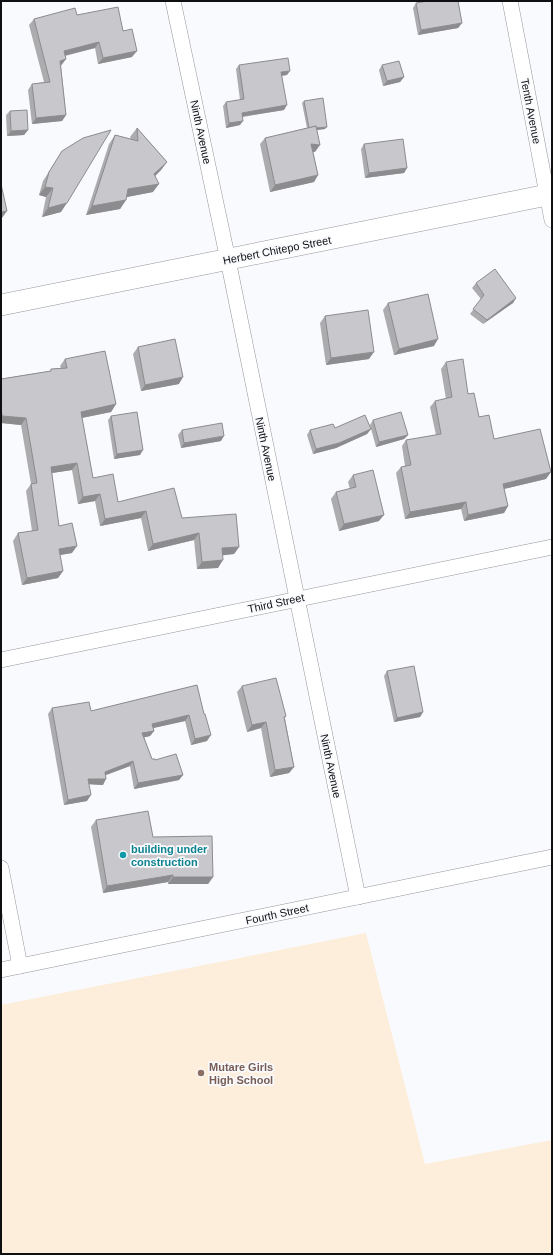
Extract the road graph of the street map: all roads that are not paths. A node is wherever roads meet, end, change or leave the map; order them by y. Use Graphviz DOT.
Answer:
graph roads {
  1 [pos="173,1"];
  2 [pos="510,1"];
  3 [pos="550,195"];
  4 [pos="552,220"];
  5 [pos="228,260"];
  6 [pos="1,305"];
  7 [pos="552,547"];
  8 [pos="297,599"];
  9 [pos="1,660"];
  10 [pos="552,857"];
  11 [pos="1,868"];
  12 [pos="358,897"];
  13 [pos="20,966"];
  14 [pos="1,970"];
  1 -- 5 [label="street, Ninth Avenue"];
  2 -- 3 [label="street, Tenth Avenue"];
  3 -- 4 [label="street, Tenth Avenue"];
  3 -- 5 [label="main road, Herbert Chitepo Street"];
  5 -- 6 [label="main road, Herbert Chitepo Street"];
  5 -- 8 [label="street, Ninth Avenue"];
  7 -- 8 [label="street, Third Street"];
  8 -- 9 [label="street, Third Street"];
  8 -- 12 [label="street, Ninth Avenue"];
  10 -- 12 [label="street, Fourth Street"];
  11 -- 13 [label="street"];
  12 -- 13 [label="street, Fourth Street"];
  13 -- 14 [label="street, Fourth Street"];
}
